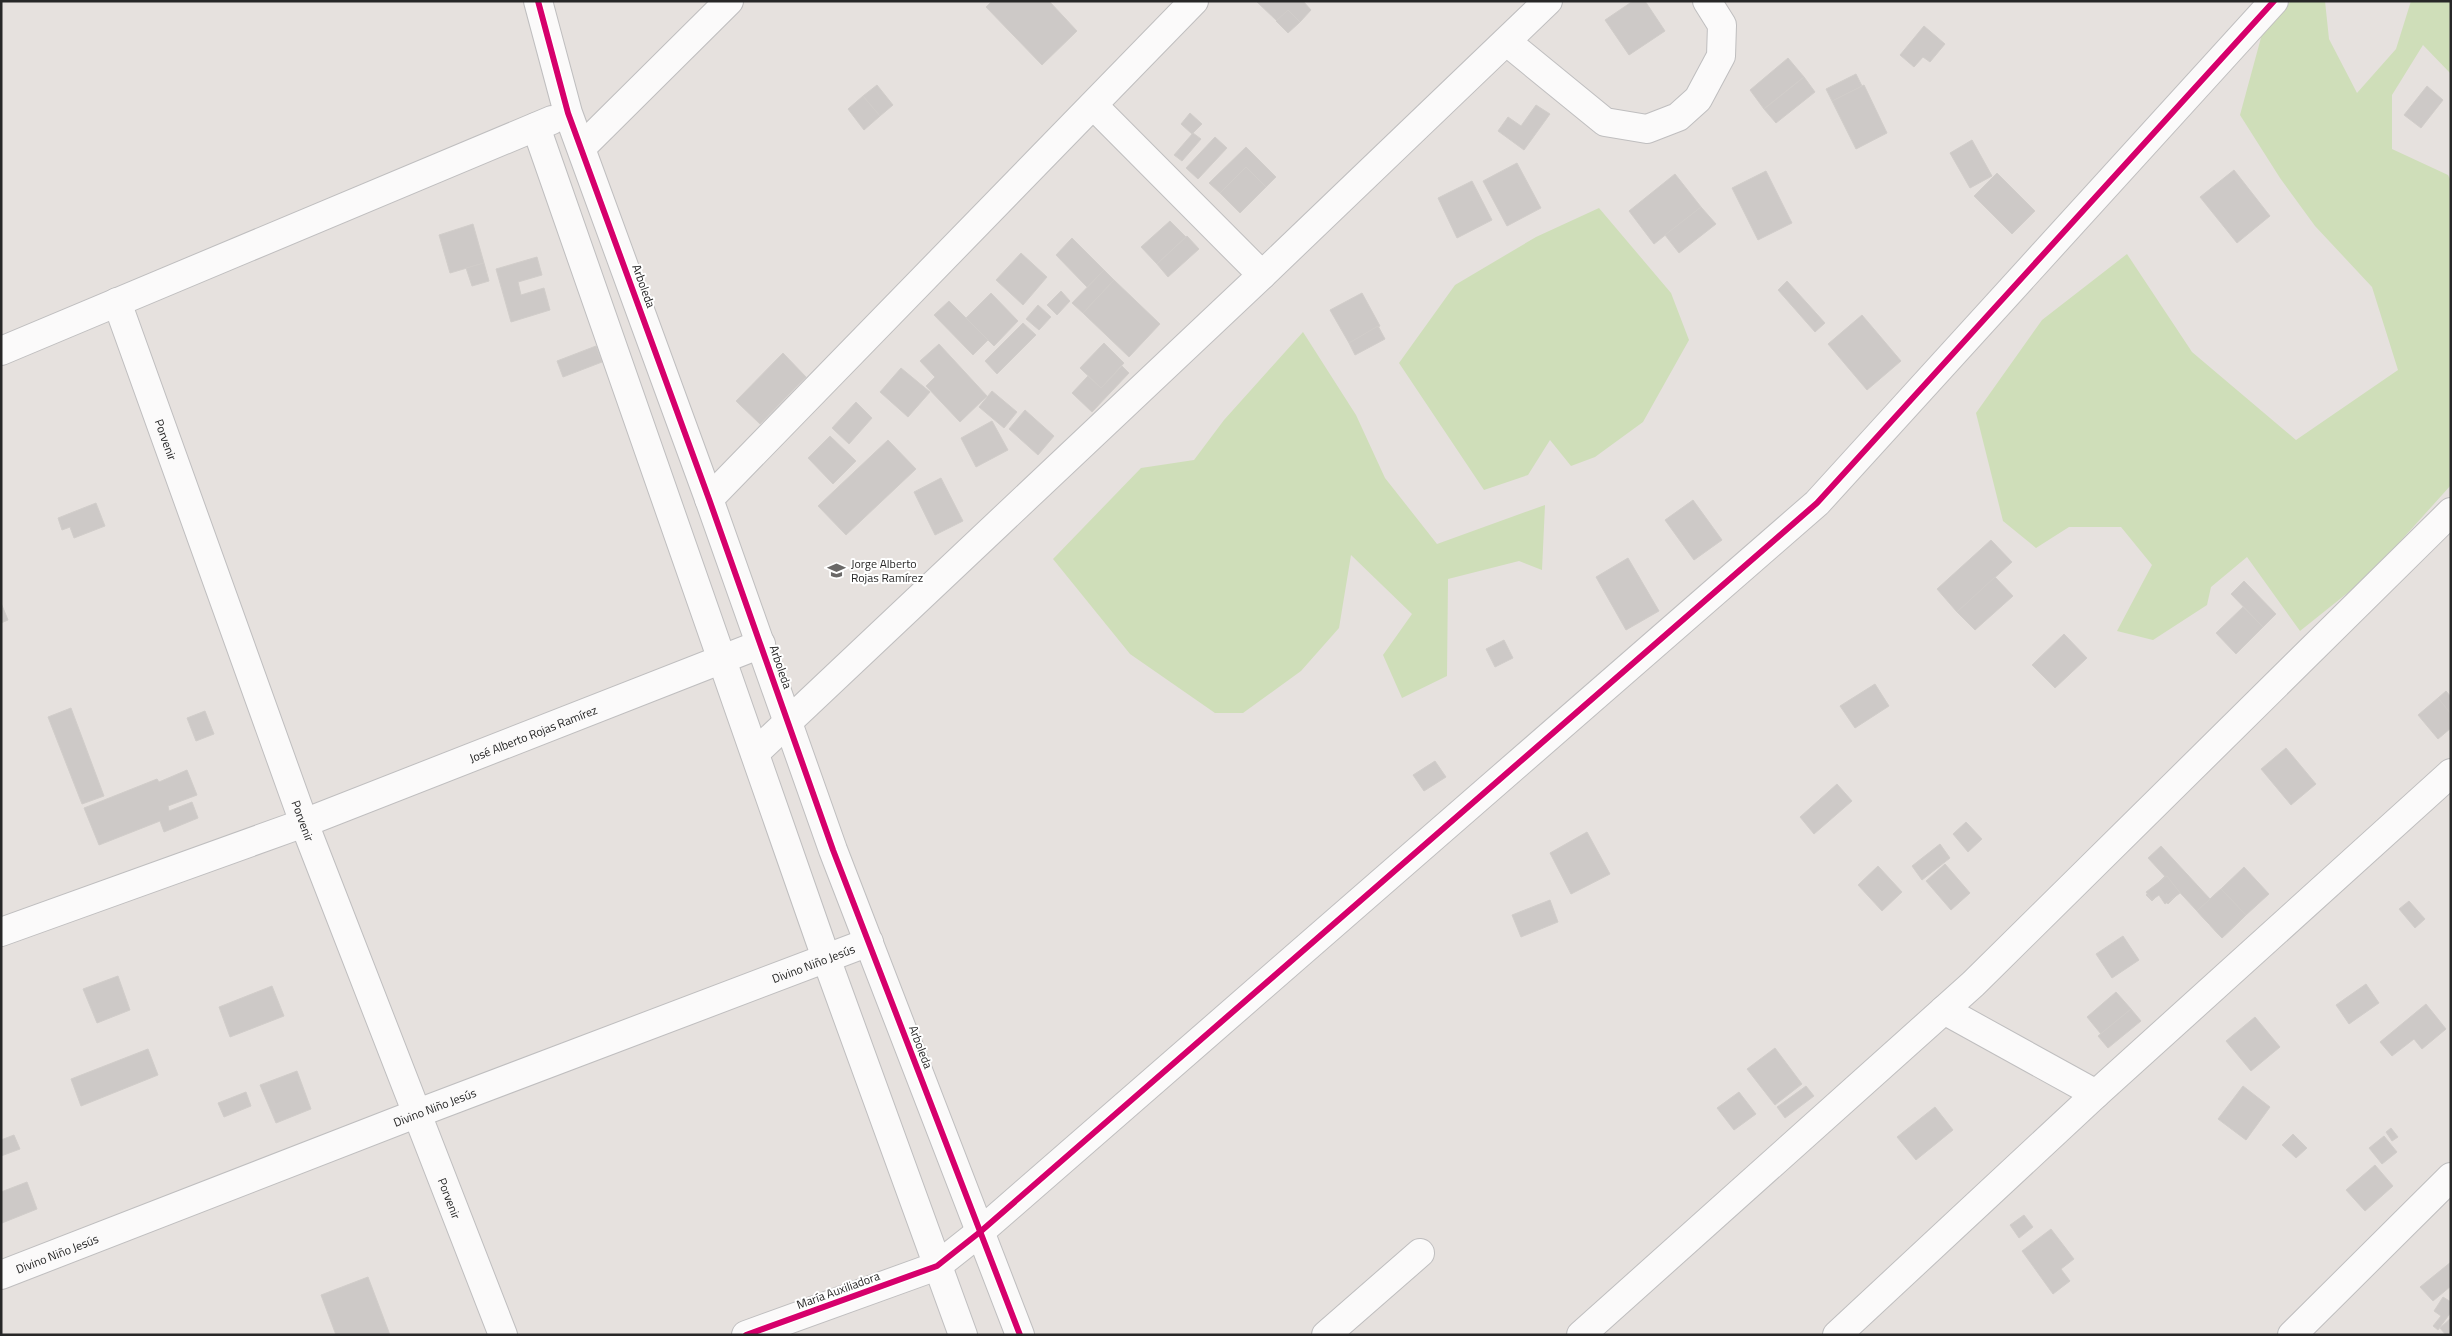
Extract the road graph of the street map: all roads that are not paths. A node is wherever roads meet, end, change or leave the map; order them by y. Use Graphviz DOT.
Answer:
graph roads {
  1 [pos="538,1"];
  2 [pos="729,1"];
  3 [pos="1194,1"];
  4 [pos="1548,1"];
  5 [pos="1707,1"];
  6 [pos="2274,1"];
  7 [pos="1507,42"];
  8 [pos="1094,106"];
  9 [pos="568,114"];
  10 [pos="536,126"];
  11 [pos="582,147"];
  12 [pos="1262,275"];
  13 [pos="117,302"];
  14 [pos="1,351"];
  15 [pos="709,499"];
  16 [pos="2451,512"];
  17 [pos="761,644"];
  18 [pos="722,659"];
  19 [pos="789,723"];
  20 [pos="755,753"];
  21 [pos="2451,772"];
  22 [pos="304,823"];
  23 [pos="1,932"];
  24 [pos="869,942"];
  25 [pos="826,958"];
  26 [pos="1944,1010"];
  27 [pos="2096,1094"];
  28 [pos="418,1113"];
  29 [pos="2451,1178"];
  30 [pos="980,1232"];
  31 [pos="1420,1253"];
  32 [pos="937,1266"];
  33 [pos="1,1275"];
  34 [pos="503,1335"];
  35 [pos="746,1335"];
  36 [pos="962,1335"];
  37 [pos="1020,1335"];
  38 [pos="1326,1335"];
  39 [pos="1581,1335"];
  40 [pos="1837,1335"];
  41 [pos="2292,1335"];
  1 -- 9 [label="street, Arboleda"];
  2 -- 11 [label="street"];
  3 -- 8 [label="street"];
  4 -- 7 [label="street"];
  5 -- 7 [label="street"];
  6 -- 30 [label="street, María Auxiliadora"];
  7 -- 12 [label="street"];
  8 -- 12 [label="street"];
  8 -- 15 [label="street"];
  9 -- 10 [label="street"];
  9 -- 11 [label="street, Arboleda"];
  10 -- 13 [label="street"];
  10 -- 18 [label="street"];
  11 -- 15 [label="street, Arboleda"];
  12 -- 19 [label="street"];
  13 -- 14 [label="street"];
  13 -- 22 [label="street, Porvenir"];
  15 -- 17 [label="street, Arboleda"];
  16 -- 26 [label="street"];
  17 -- 18 [label="street, José Alberto Rojas Ramírez"];
  17 -- 19 [label="street, Arboleda"];
  18 -- 20 [label="street"];
  18 -- 22 [label="street, José Alberto Rojas Ramírez"];
  19 -- 20 [label="street"];
  19 -- 24 [label="street, Arboleda"];
  20 -- 25 [label="street"];
  21 -- 27 [label="street"];
  22 -- 23 [label="street, José Alberto Rojas Ramírez"];
  22 -- 28 [label="street, Porvenir"];
  24 -- 25 [label="street, Divino Niño Jesús"];
  24 -- 30 [label="street, Arboleda"];
  25 -- 28 [label="street, Divino Niño Jesús"];
  25 -- 32 [label="street"];
  26 -- 27 [label="street"];
  26 -- 39 [label="street"];
  27 -- 40 [label="street"];
  28 -- 33 [label="street, Divino Niño Jesús"];
  28 -- 34 [label="street, Porvenir"];
  29 -- 41 [label="street"];
  30 -- 32 [label="street, María Auxiliadora"];
  30 -- 37 [label="street, Arboleda"];
  31 -- 38 [label="street"];
  32 -- 35 [label="street, María Auxiliadora"];
  32 -- 36 [label="street"];
}
